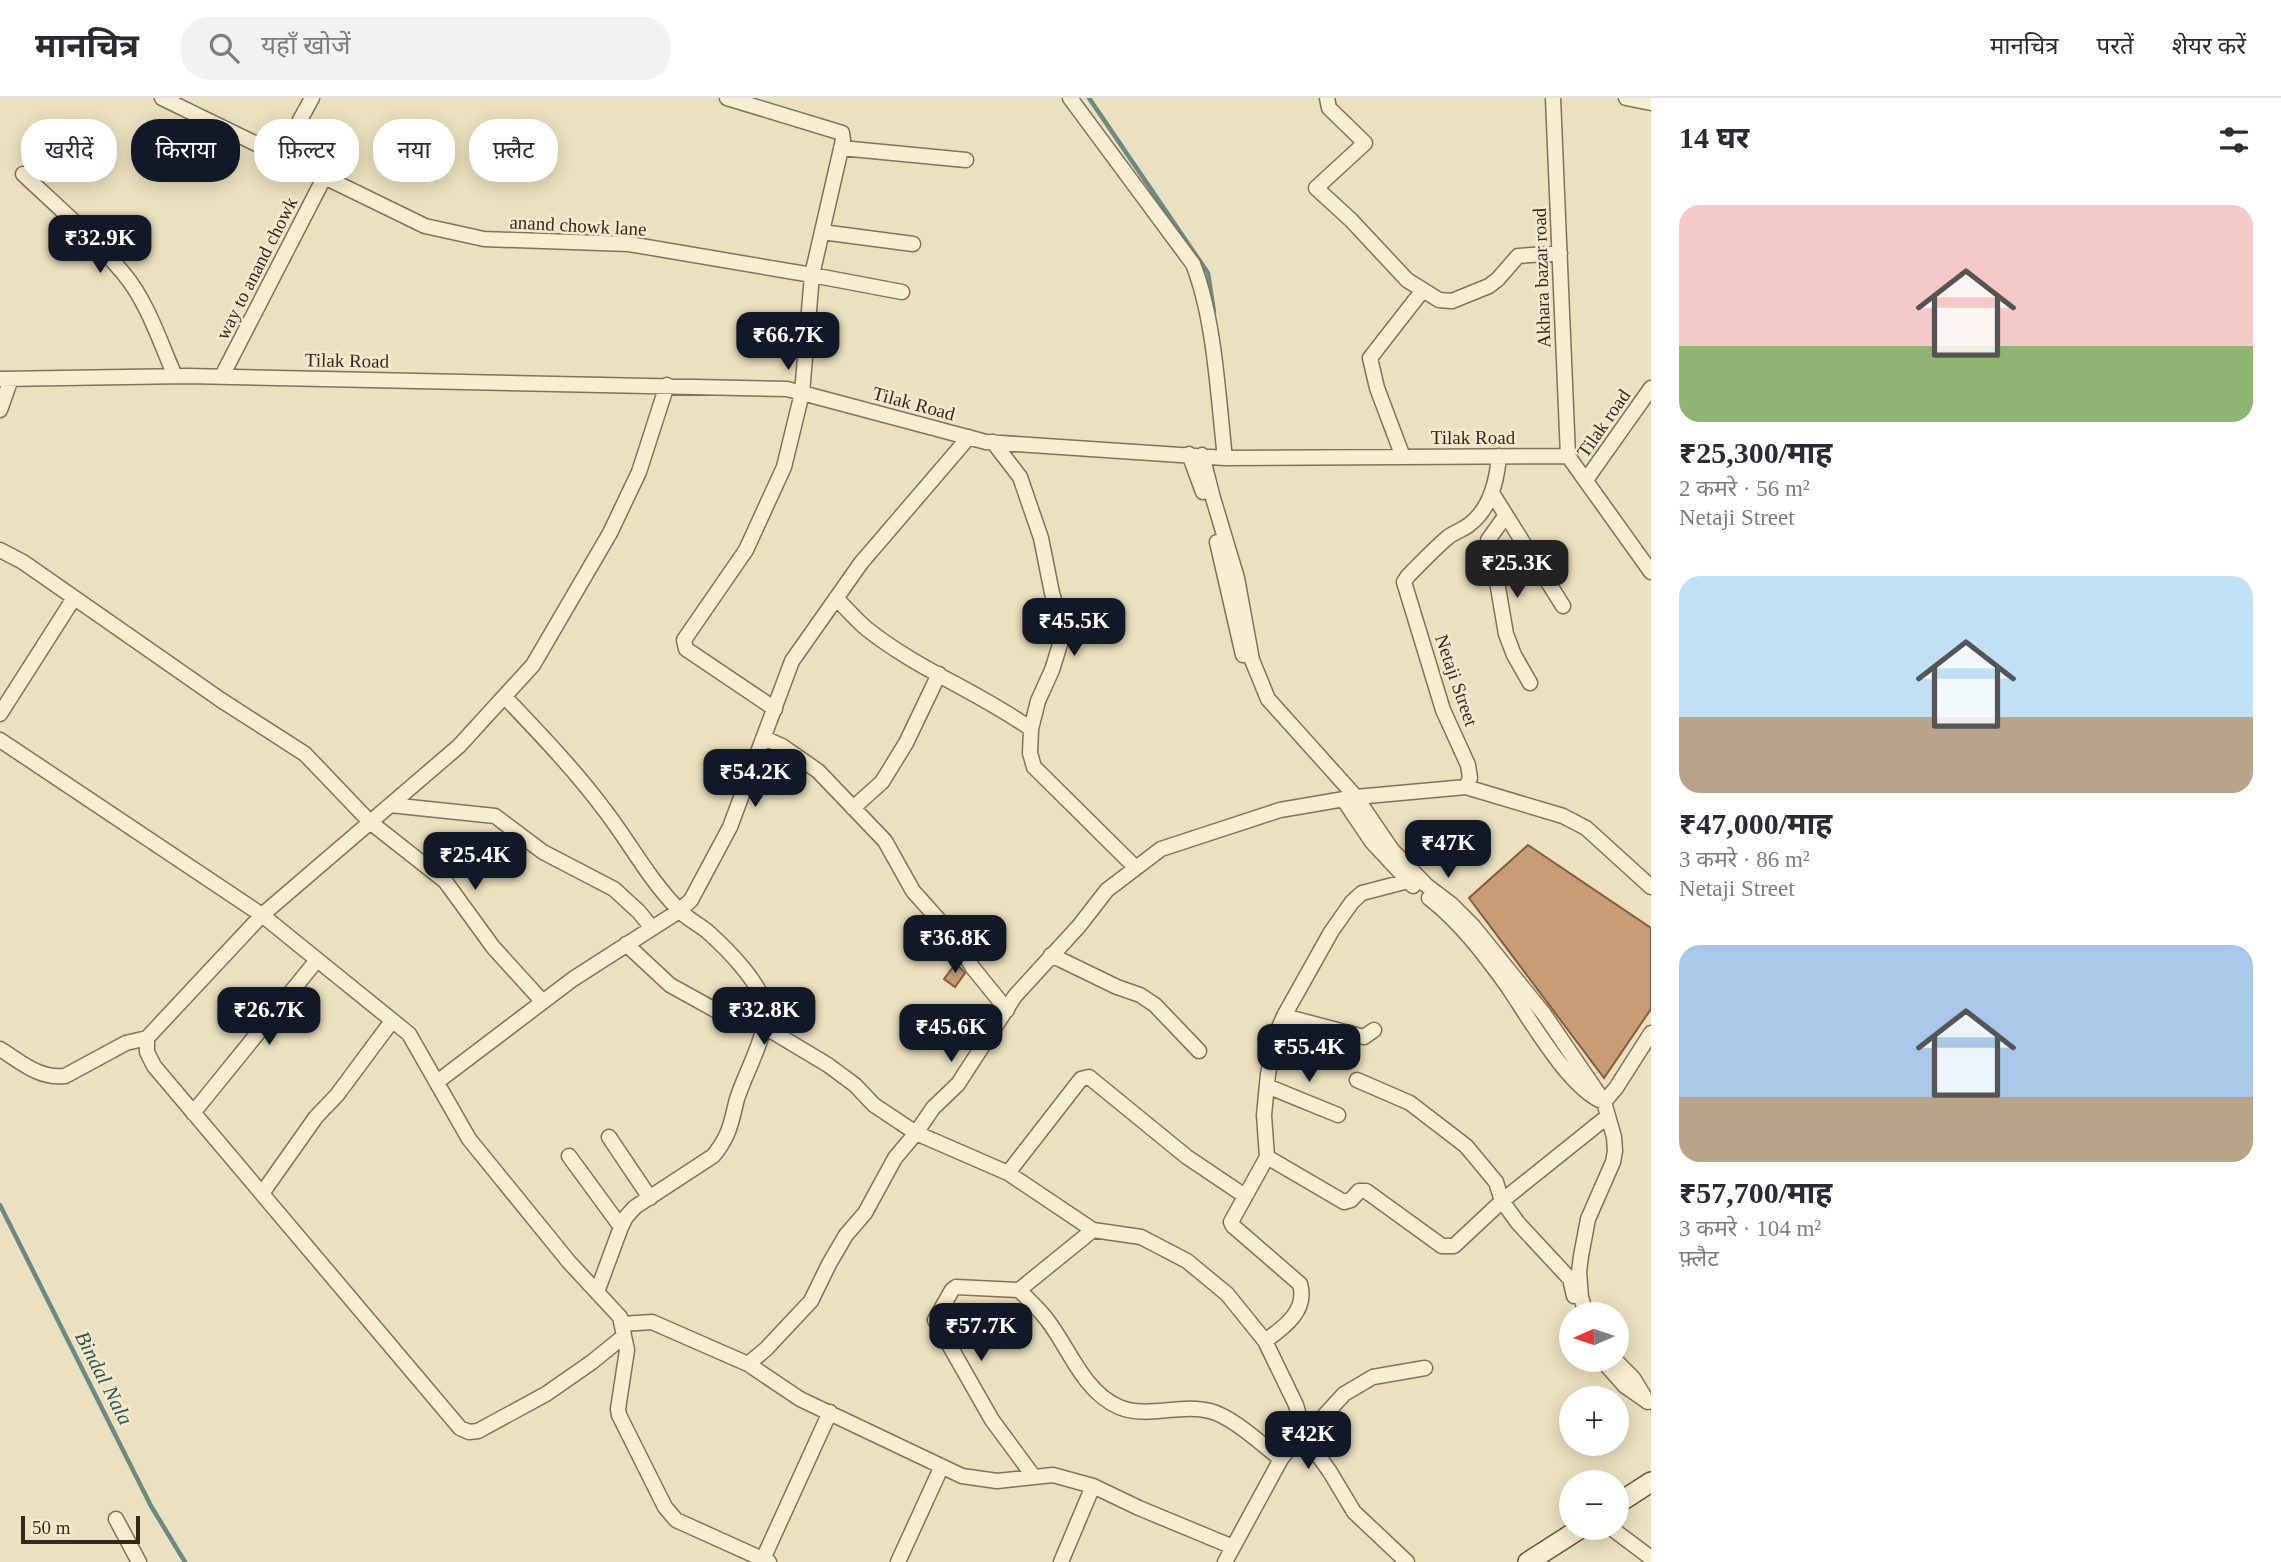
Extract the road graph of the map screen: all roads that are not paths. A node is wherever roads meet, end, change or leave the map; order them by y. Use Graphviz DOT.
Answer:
graph roads {
  1 [pos="162,98"];
  2 [pos="312,98"];
  3 [pos="726,98"];
  4 [pos="1070,98"];
  5 [pos="1327,98"];
  6 [pos="1553,98"];
  7 [pos="1626,98"];
  8 [pos="1651,103"];
  9 [pos="301,119"];
  10 [pos="254,144"];
  11 [pos="841,148"];
  12 [pos="966,160"];
  13 [pos="32,182"];
  14 [pos="322,182"];
  15 [pos="332,182"];
  16 [pos="822,232"];
  17 [pos="913,244"];
  18 [pos="1560,253"];
  19 [pos="812,275"];
  20 [pos="1423,290"];
  21 [pos="902,292"];
  22 [pos="175,376"];
  23 [pos="222,376"];
  24 [pos="5,379"];
  25 [pos="667,385"];
  26 [pos="1651,388"];
  27 [pos="802,393"];
  28 [pos="0,410"];
  29 [pos="969,437"];
  30 [pos="993,442"];
  31 [pos="1195,454"];
  32 [pos="1499,456"];
  33 [pos="1568,456"];
  34 [pos="1225,457"];
  35 [pos="1403,457"];
  36 [pos="1586,480"];
  37 [pos="1492,493"];
  38 [pos="1506,515"];
  39 [pos="0,550"];
  40 [pos="1651,572"];
  41 [pos="74,598"];
  42 [pos="836,598"];
  43 [pos="1563,606"];
  44 [pos="939,674"];
  45 [pos="1530,683"];
  46 [pos="505,697"];
  47 [pos="775,709"];
  48 [pos="0,714"];
  49 [pos="1031,729"];
  50 [pos="764,738"];
  51 [pos="0,740"];
  52 [pos="1465,787"];
  53 [pos="1350,798"];
  54 [pos="390,805"];
  55 [pos="853,808"];
  56 [pos="370,822"];
  57 [pos="1136,868"];
  58 [pos="1408,881"];
  59 [pos="1651,887"];
  60 [pos="679,911"];
  61 [pos="262,915"];
  62 [pos="652,928"];
  63 [pos="626,944"];
  64 [pos="1051,955"];
  65 [pos="317,960"];
  66 [pos="542,1001"];
  67 [pos="1007,1010"];
  68 [pos="1284,1016"];
  69 [pos="393,1021"];
  70 [pos="763,1026"];
  71 [pos="1374,1030"];
  72 [pos="1651,1033"];
  73 [pos="147,1038"];
  74 [pos="0,1049"];
  75 [pos="1199,1051"];
  76 [pos="1357,1080"];
  77 [pos="437,1083"];
  78 [pos="1267,1086"];
  79 [pos="1606,1109"];
  80 [pos="193,1113"];
  81 [pos="1338,1115"];
  82 [pos="916,1133"];
  83 [pos="609,1137"];
  84 [pos="569,1156"];
  85 [pos="1267,1157"];
  86 [pos="1008,1174"];
  87 [pos="262,1192"];
  88 [pos="1245,1196"];
  89 [pos="650,1198"];
  90 [pos="1502,1201"];
  91 [pos="621,1227"];
  92 [pos="1093,1230"];
  93 [pos="1019,1290"];
  94 [pos="597,1292"];
  95 [pos="1575,1302"];
  96 [pos="1582,1302"];
  97 [pos="623,1330"];
  98 [pos="1265,1341"];
  99 [pos="748,1364"];
  100 [pos="1424,1368"];
  101 [pos="1613,1372"];
  102 [pos="1627,1372"];
  103 [pos="1650,1404"];
  104 [pos="830,1412"];
  105 [pos="1305,1437"];
  106 [pos="1281,1459"];
  107 [pos="941,1468"];
  108 [pos="1034,1477"];
  109 [pos="1651,1482"];
  110 [pos="1093,1486"];
  111 [pos="1629,1496"];
  112 [pos="117,1519"];
  113 [pos="1562,1540"];
  114 [pos="1627,1540"];
  115 [pos="1233,1547"];
  116 [pos="1651,1558"];
  117 [pos="757,1559"];
  118 [pos="139,1562"];
  119 [pos="898,1562"];
  120 [pos="1061,1562"];
  121 [pos="1226,1562"];
  122 [pos="1406,1562"];
  123 [pos="1528,1562"];
  1 -- 10 [label="street, anand chowk lane"];
  2 -- 9 [label="street"];
  3 -- 11 [label="street"];
  4 -- 34 [label="street"];
  5 -- 20 [label="street"];
  6 -- 18 [label="street, Akhara bazar road"];
  7 -- 8 [label="street"];
  11 -- 12 [label="street"];
  11 -- 16 [label="street"];
  13 -- 22 [label="street"];
  14 -- 23 [label="street, way to anand chowk"];
  15 -- 19 [label="street, anand chowk lane"];
  16 -- 17 [label="street"];
  16 -- 19 [label="street"];
  18 -- 20 [label="street"];
  18 -- 33 [label="street, Akhara bazar road"];
  19 -- 21 [label="street, anand chowk lane"];
  19 -- 27 [label="street"];
  20 -- 35 [label="street"];
  22 -- 23 [label="street, Tilak Road"];
  22 -- 24 [label="street, Tilak Road"];
  23 -- 25 [label="street, Tilak Road"];
  24 -- 28 [label="street"];
  25 -- 27 [label="street, Tilak Road"];
  25 -- 46 [label="street"];
  26 -- 36 [label="street, Tilak road"];
  27 -- 29 [label="street, Tilak Road"];
  27 -- 47 [label="street"];
  29 -- 30 [label="street, Tilak Road"];
  29 -- 42 [label="street"];
  30 -- 31 [label="street, Tilak Road"];
  30 -- 49 [label="street"];
  31 -- 34 [label="street, Tilak Road"];
  31 -- 53 [label="street"];
  32 -- 33 [label="street, Tilak Road"];
  32 -- 35 [label="street, Tilak Road"];
  32 -- 37 [label="street, Netaji Street"];
  33 -- 36 [label="street"];
  34 -- 35 [label="street, Tilak Road"];
  36 -- 40 [label="street"];
  37 -- 38 [label="street"];
  37 -- 52 [label="street, Netaji Street"];
  38 -- 43 [label="street"];
  38 -- 45 [label="street"];
  39 -- 41 [label="street"];
  41 -- 48 [label="street"];
  41 -- 56 [label="street"];
  42 -- 44 [label="street"];
  42 -- 47 [label="street"];
  44 -- 49 [label="street"];
  44 -- 55 [label="street"];
  46 -- 54 [label="street"];
  46 -- 60 [label="street"];
  47 -- 50 [label="street"];
  49 -- 57 [label="street"];
  50 -- 55 [label="street"];
  50 -- 60 [label="street"];
  51 -- 61 [label="street"];
  52 -- 53 [label="street"];
  52 -- 59 [label="street"];
  53 -- 57 [label="street"];
  53 -- 58 [label="street"];
  53 -- 79 [label="street"];
  54 -- 56 [label="street"];
  54 -- 62 [label="street"];
  55 -- 67 [label="street"];
  56 -- 61 [label="street"];
  56 -- 66 [label="street"];
  57 -- 64 [label="street"];
  58 -- 68 [label="street"];
  58 -- 79 [label="street"];
  60 -- 62 [label="street"];
  60 -- 70 [label="street"];
  61 -- 65 [label="street"];
  61 -- 73 [label="street"];
  62 -- 63 [label="street"];
  63 -- 66 [label="street"];
  63 -- 70 [label="street"];
  64 -- 67 [label="street"];
  64 -- 75 [label="street"];
  65 -- 69 [label="street"];
  65 -- 80 [label="street"];
  66 -- 77 [label="street"];
  67 -- 82 [label="street"];
  68 -- 71 [label="street"];
  68 -- 78 [label="street"];
  69 -- 77 [label="street"];
  69 -- 87 [label="street"];
  70 -- 82 [label="street"];
  70 -- 89 [label="street"];
  72 -- 79 [label="street"];
  73 -- 74 [label="street"];
  73 -- 80 [label="street"];
  76 -- 90 [label="street"];
  77 -- 94 [label="street"];
  78 -- 81 [label="street"];
  78 -- 85 [label="street"];
  79 -- 90 [label="street"];
  79 -- 96 [label="street"];
  80 -- 87 [label="street"];
  82 -- 86 [label="street"];
  82 -- 99 [label="street"];
  83 -- 89 [label="street"];
  84 -- 91 [label="street"];
  85 -- 88 [label="street"];
  85 -- 90 [label="street"];
  86 -- 88 [label="street"];
  86 -- 92 [label="street"];
  87 -- 97 [label="street"];
  88 -- 98 [label="street"];
  89 -- 91 [label="street"];
  90 -- 95 [label="street"];
  91 -- 94 [label="street"];
  92 -- 93 [label="street"];
  92 -- 98 [label="street"];
  93 -- 106 [label="street"];
  93 -- 108 [label="street"];
  94 -- 97 [label="street"];
  97 -- 99 [label="street"];
  97 -- 117 [label="street"];
  98 -- 105 [label="street"];
  99 -- 104 [label="street"];
  100 -- 105 [label="street"];
  101 -- 103 [label="street"];
  102 -- 103 [label="street"];
  104 -- 107 [label="street"];
  104 -- 117 [label="street"];
  105 -- 106 [label="street"];
  105 -- 122 [label="street"];
  106 -- 115 [label="street"];
  107 -- 108 [label="street"];
  107 -- 119 [label="street"];
  108 -- 110 [label="street"];
  109 -- 111 [label="street"];
  110 -- 115 [label="street"];
  110 -- 120 [label="street"];
  112 -- 118 [label="street"];
  113 -- 123 [label="street"];
  114 -- 116 [label="street"];
  115 -- 121 [label="street"];
}
